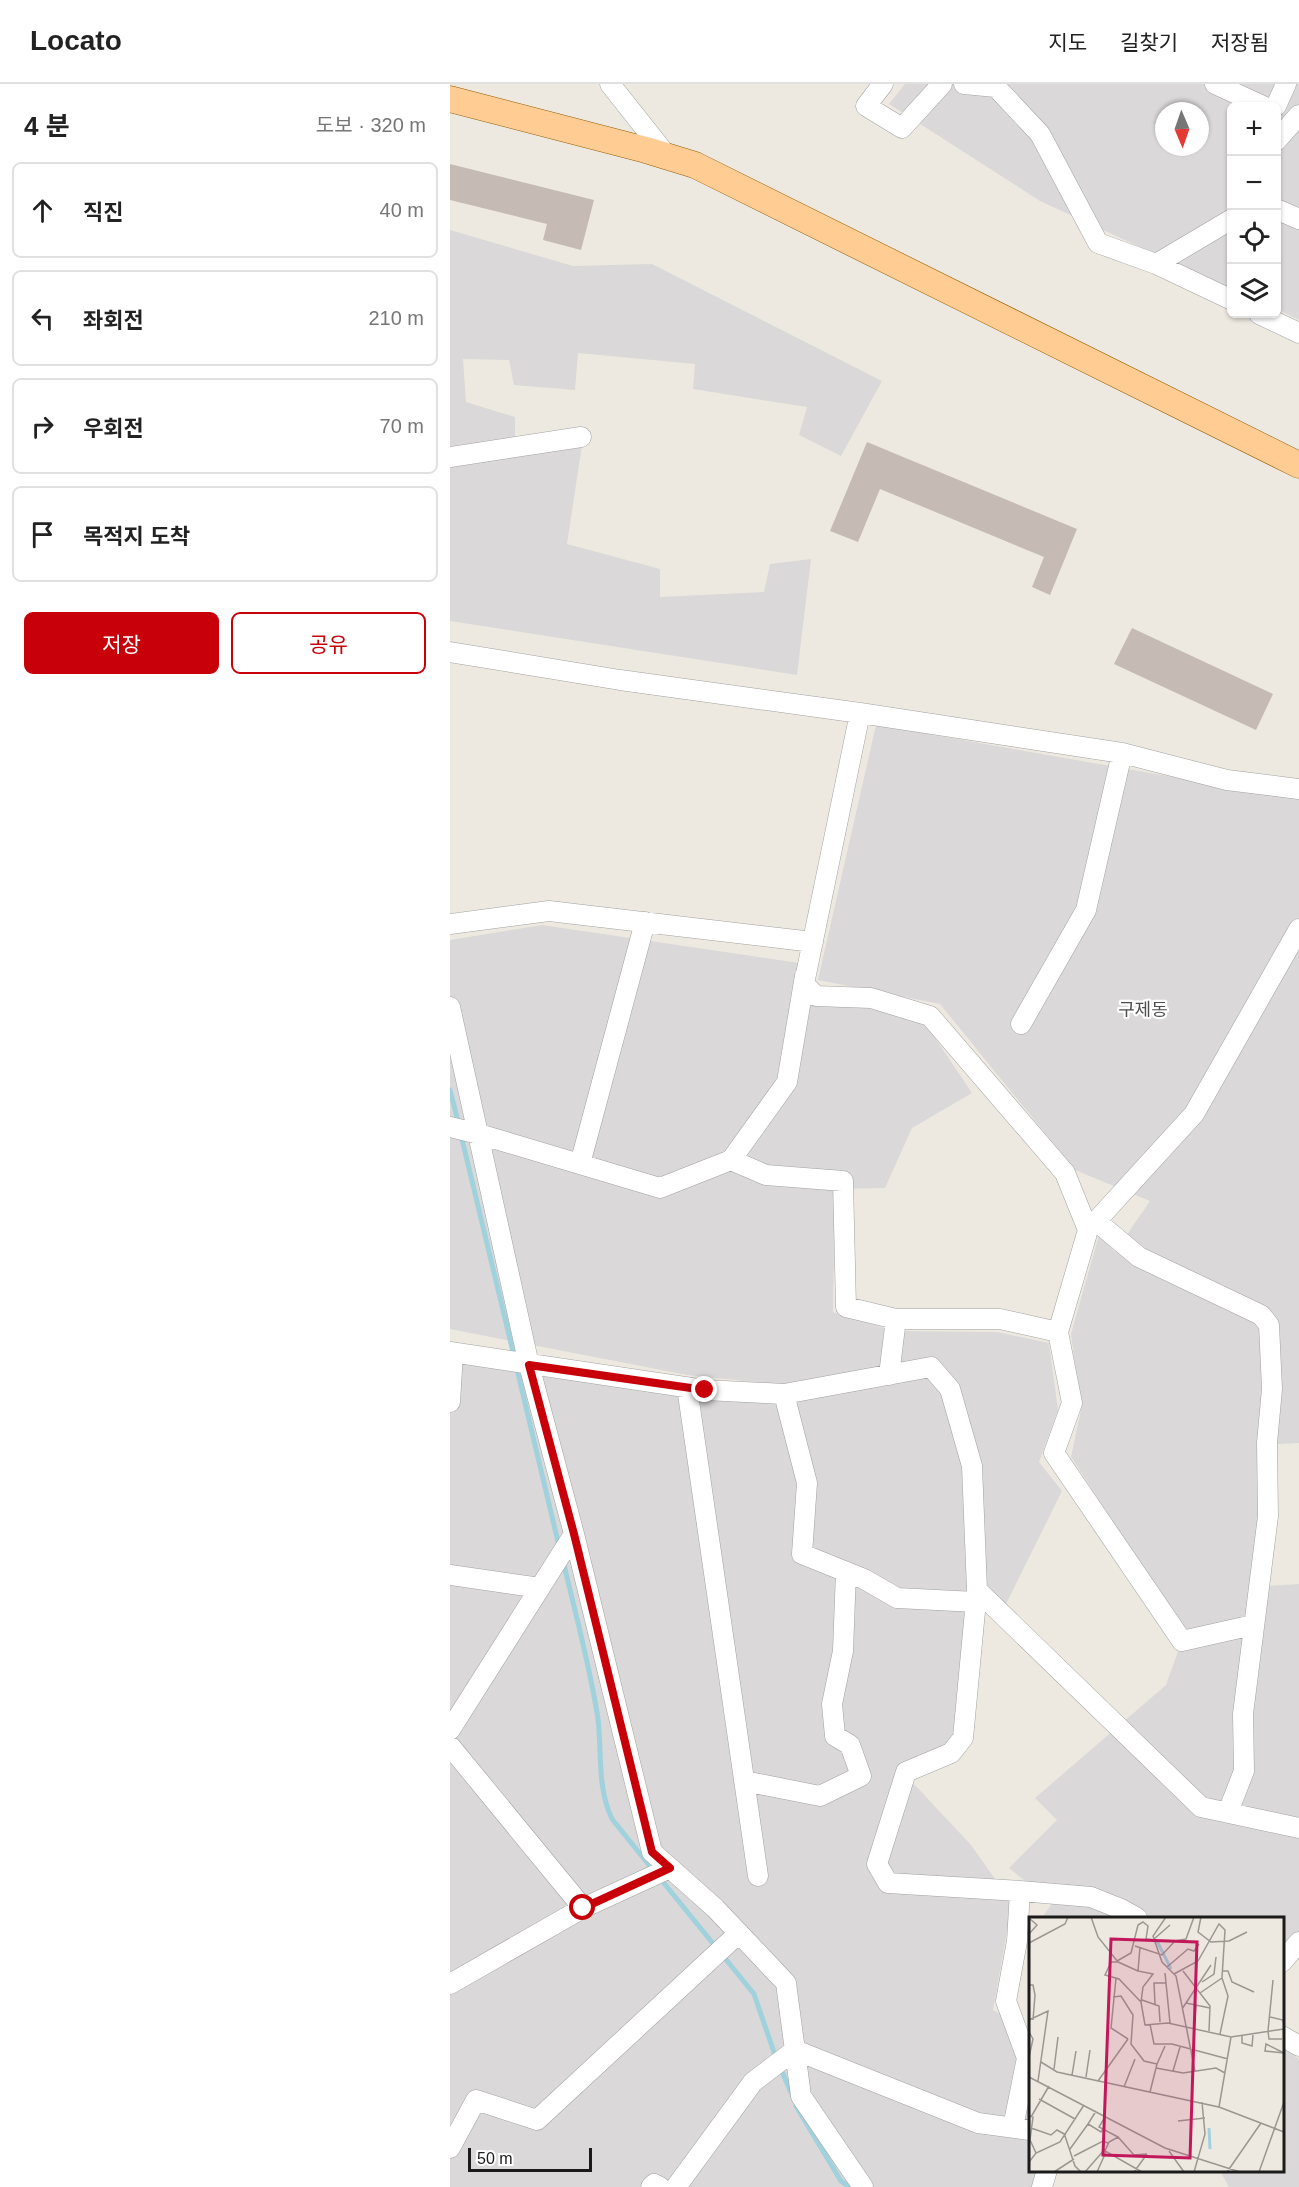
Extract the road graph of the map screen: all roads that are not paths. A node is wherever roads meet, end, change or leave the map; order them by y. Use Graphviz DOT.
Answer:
graph roads {
  1 [pos="610,84"];
  2 [pos="883,84"];
  3 [pos="942,84"];
  4 [pos="964,84"];
  5 [pos="1215,84"];
  6 [pos="1286,84"];
  7 [pos="450,99"];
  8 [pos="1254,102"];
  9 [pos="1278,102"];
  10 [pos="1281,115"];
  11 [pos="1299,115"];
  12 [pos="1281,127"];
  13 [pos="1281,135"];
  14 [pos="667,156"];
  15 [pos="1278,210"];
  16 [pos="1299,219"];
  17 [pos="1227,222"];
  18 [pos="1156,264"];
  19 [pos="1227,298"];
  20 [pos="1267,318"];
  21 [pos="1299,333"];
  22 [pos="581,437"];
  23 [pos="450,457"];
  24 [pos="1297,459"];
  25 [pos="450,652"];
  26 [pos="860,713"];
  27 [pos="1122,753"];
  28 [pos="1299,789"];
  29 [pos="645,922"];
  30 [pos="450,924"];
  31 [pos="1299,928"];
  32 [pos="813,942"];
  33 [pos="804,984"];
  34 [pos="450,1007"];
  35 [pos="1021,1024"];
  36 [pos="450,1127"];
  37 [pos="479,1134"];
  38 [pos="731,1160"];
  39 [pos="580,1164"];
  40 [pos="1092,1225"];
  41 [pos="896,1319"];
  42 [pos="1058,1332"];
  43 [pos="451,1352"];
  44 [pos="520,1363"];
  45 [pos="889,1375"];
  46 [pos="687,1387"];
  47 [pos="784,1395"];
  48 [pos="450,1402"];
  49 [pos="574,1534"];
  50 [pos="846,1572"];
  51 [pos="450,1575"];
  52 [pos="540,1588"];
  53 [pos="977,1596"];
  54 [pos="1253,1625"];
  55 [pos="450,1731"];
  56 [pos="450,1746"];
  57 [pos="744,1780"];
  58 [pos="1228,1812"];
  59 [pos="1299,1828"];
  60 [pos="670,1868"];
  61 [pos="758,1876"];
  62 [pos="1020,1891"];
  63 [pos="583,1908"];
  64 [pos="1135,1917"];
  65 [pos="739,1933"];
  66 [pos="1299,1942"];
  67 [pos="1284,1960"];
  68 [pos="450,1984"];
  69 [pos="1284,2037"];
  70 [pos="1299,2046"];
  71 [pos="795,2050"];
  72 [pos="1022,2128"];
  73 [pos="450,2148"];
  74 [pos="1046,2172"];
  75 [pos="651,2187"];
  76 [pos="660,2187"];
  77 [pos="676,2187"];
  78 [pos="863,2187"];
  79 [pos="1042,2187"];
  1 -- 14 [label="street"];
  2 -- 3 [label="street"];
  4 -- 18 [label="street"];
  5 -- 8 [label="street"];
  6 -- 9 [label="street"];
  7 -- 14 [label="main road"];
  10 -- 12 [label="street"];
  11 -- 13 [label="street"];
  14 -- 24 [label="main road"];
  15 -- 16 [label="street"];
  17 -- 18 [label="street"];
  18 -- 19 [label="street"];
  20 -- 21 [label="street"];
  22 -- 23 [label="street"];
  25 -- 26 [label="street"];
  26 -- 27 [label="street"];
  26 -- 32 [label="street"];
  27 -- 28 [label="street"];
  27 -- 35 [label="street"];
  29 -- 30 [label="street"];
  29 -- 32 [label="street"];
  29 -- 39 [label="street"];
  31 -- 40 [label="street"];
  32 -- 33 [label="street"];
  33 -- 38 [label="street"];
  33 -- 40 [label="street"];
  34 -- 37 [label="street"];
  36 -- 37 [label="street"];
  37 -- 39 [label="street"];
  37 -- 44 [label="street"];
  38 -- 39 [label="street"];
  38 -- 41 [label="street"];
  40 -- 42 [label="street"];
  40 -- 54 [label="street"];
  41 -- 42 [label="street"];
  41 -- 45 [label="street"];
  42 -- 54 [label="street"];
  43 -- 44 [label="street"];
  43 -- 48 [label="street"];
  44 -- 46 [label="street"];
  44 -- 49 [label="street"];
  45 -- 47 [label="street"];
  45 -- 53 [label="street"];
  46 -- 47 [label="street"];
  46 -- 57 [label="street"];
  47 -- 50 [label="street"];
  49 -- 52 [label="street"];
  49 -- 60 [label="street"];
  50 -- 53 [label="street"];
  50 -- 57 [label="street"];
  51 -- 52 [label="street"];
  52 -- 55 [label="street"];
  53 -- 58 [label="street"];
  53 -- 62 [label="street"];
  54 -- 58 [label="street"];
  56 -- 63 [label="street"];
  57 -- 61 [label="street"];
  58 -- 59 [label="street"];
  60 -- 63 [label="street"];
  60 -- 65 [label="street"];
  62 -- 64 [label="street"];
  62 -- 72 [label="street"];
  63 -- 68 [label="street"];
  65 -- 71 [label="street"];
  65 -- 73 [label="street"];
  66 -- 67 [label="street"];
  69 -- 70 [label="street"];
  71 -- 72 [label="street"];
  71 -- 77 [label="street"];
  71 -- 78 [label="street"];
  74 -- 79 [label="street"];
  75 -- 76 [label="street"];
}
